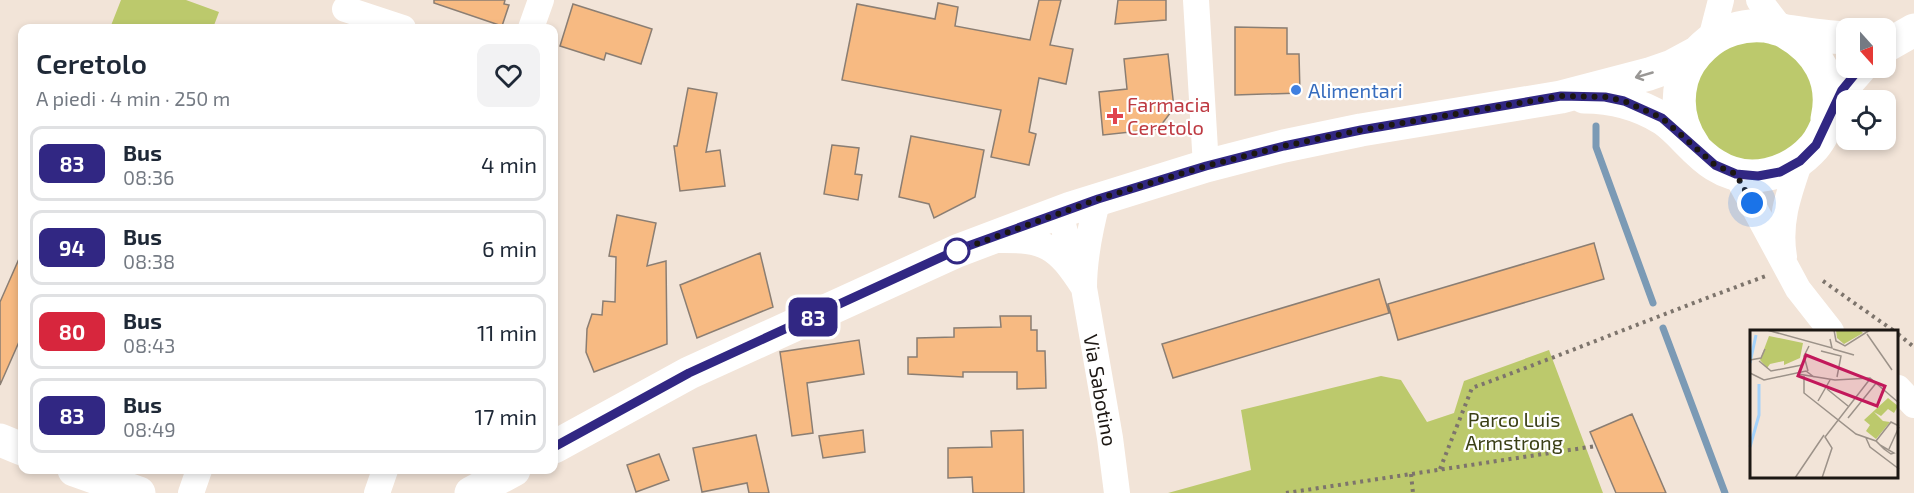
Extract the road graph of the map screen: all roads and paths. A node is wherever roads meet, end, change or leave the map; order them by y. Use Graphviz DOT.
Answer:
graph roads {
  1 [pos="541,0"];
  2 [pos="1196,0"];
  3 [pos="1721,0"];
  4 [pos="1759,0"];
  5 [pos="344,12"];
  6 [pos="388,24"];
  7 [pos="532,24"];
  8 [pos="1914,28"];
  9 [pos="1782,30"];
  10 [pos="1896,31"];
  11 [pos="1836,37"];
  12 [pos="1896,40"];
  13 [pos="1704,46"];
  14 [pos="1852,78"];
  15 [pos="1561,96"];
  16 [pos="1826,124"];
  17 [pos="1697,150"];
  18 [pos="1800,161"];
  19 [pos="1206,166"];
  20 [pos="1736,174"];
  21 [pos="1098,199"];
  22 [pos="1060,212"];
  23 [pos="987,240"];
  24 [pos="1786,269"];
  25 [pos="1079,281"];
  26 [pos="1830,330"];
  27 [pos="1893,330"];
  28 [pos="1899,335"];
  29 [pos="1914,347"];
  30 [pos="1899,389"];
  31 [pos="1914,405"];
  32 [pos="0,440"];
  33 [pos="558,445"];
  34 [pos="18,447"];
  35 [pos="1596,447"];
  36 [pos="1440,469"];
  37 [pos="85,474"];
  38 [pos="198,474"];
  39 [pos="384,474"];
  40 [pos="507,474"];
  41 [pos="1411,474"];
  42 [pos="139,493"];
  43 [pos="191,493"];
  44 [pos="377,493"];
  45 [pos="471,493"];
  46 [pos="1118,493"];
  47 [pos="1286,493"];
  48 [pos="1413,493"];
  1 -- 7 [label="street"];
  2 -- 19 [label="street"];
  3 -- 13 [label="street"];
  4 -- 9 [label="street"];
  5 -- 6 [label="street"];
  8 -- 10 [label="main road"];
  8 -- 12 [label="main road"];
  9 -- 11 [label="main road"];
  9 -- 13 [label="main road"];
  9 -- 16 [label="main road"];
  13 -- 15 [label="main road, one-way"];
  13 -- 17 [label="main road"];
  14 -- 16 [label="main road"];
  15 -- 17 [label="main road"];
  15 -- 19 [label="main road"];
  16 -- 18 [label="main road"];
  17 -- 20 [label="main road"];
  18 -- 20 [label="main road"];
  18 -- 24 [label="street"];
  19 -- 21 [label="main road"];
  20 -- 24 [label="street"];
  21 -- 22 [label="main road"];
  21 -- 25 [label="street"];
  22 -- 23 [label="main road"];
  22 -- 25 [label="street"];
  23 -- 25 [label="street"];
  23 -- 33 [label="main road"];
  24 -- 26 [label="street"];
  24 -- 27 [label="path"];
  24 -- 36 [label="path"];
  25 -- 46 [label="street, Via Sabotino"];
  28 -- 29 [label="path"];
  30 -- 31 [label="street"];
  32 -- 34 [label="main road"];
  35 -- 36 [label="path"];
  36 -- 41 [label="path"];
  37 -- 42 [label="main road"];
  38 -- 43 [label="street"];
  39 -- 44 [label="street"];
  40 -- 45 [label="main road"];
  41 -- 47 [label="path"];
  41 -- 48 [label="path"];
}
